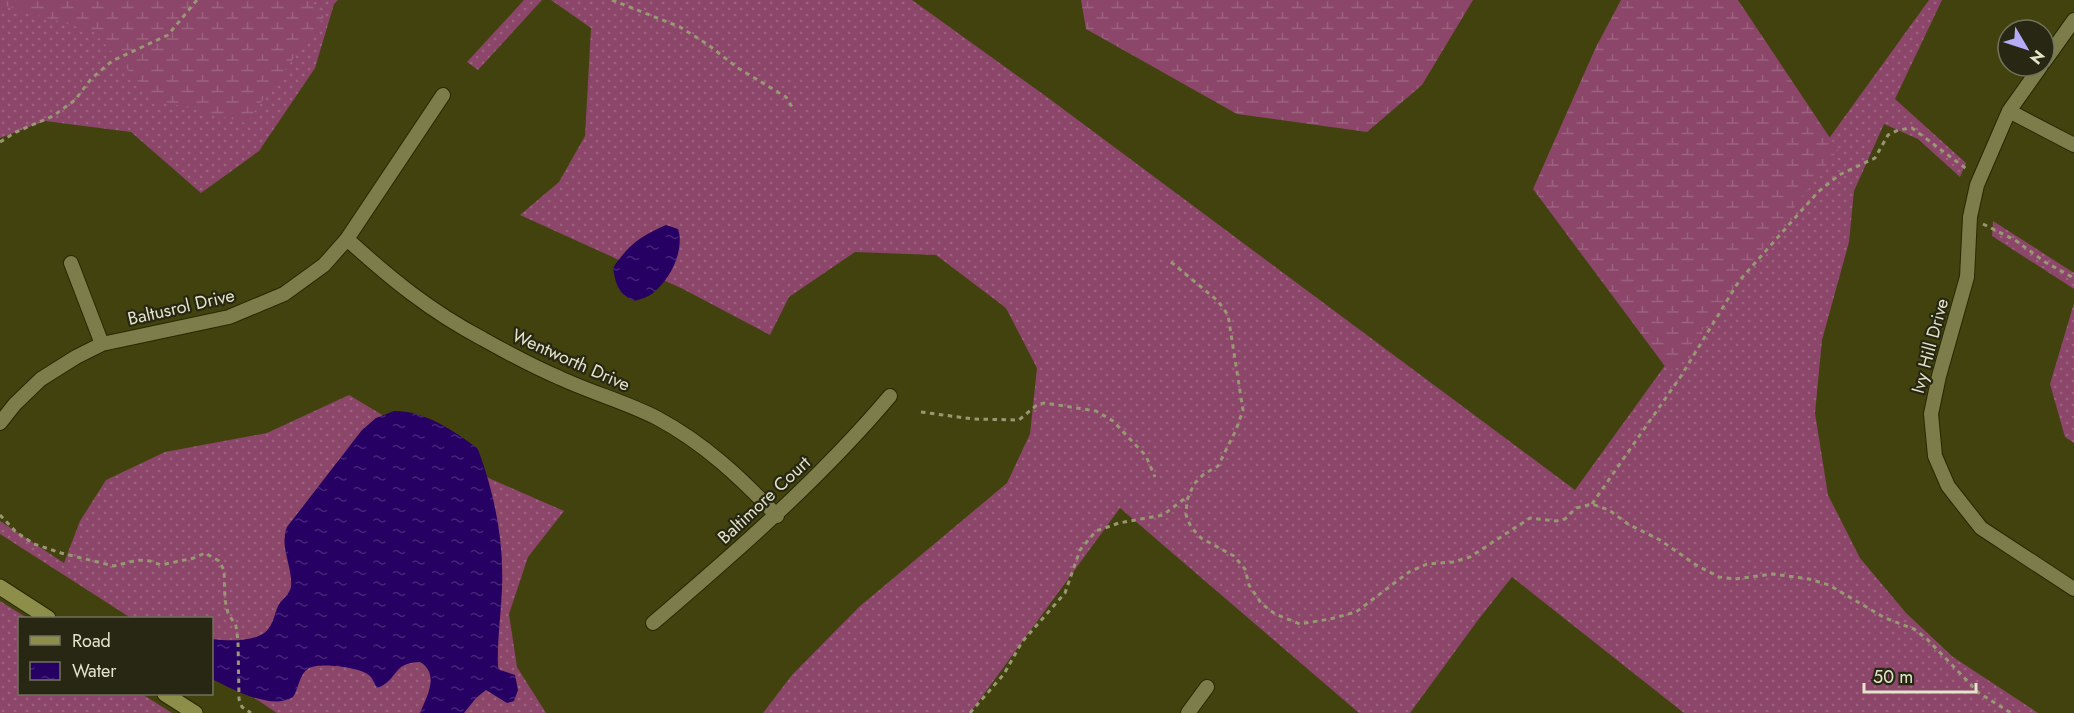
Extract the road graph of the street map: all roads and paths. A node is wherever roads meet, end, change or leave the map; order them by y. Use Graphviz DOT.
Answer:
graph roads {
  1 [pos="197,0"];
  2 [pos="612,0"];
  3 [pos="2074,20"];
  4 [pos="2056,45"];
  5 [pos="2032,78"];
  6 [pos="443,95"];
  7 [pos="792,108"];
  8 [pos="2009,111"];
  9 [pos="0,142"];
  10 [pos="2074,145"];
  11 [pos="1980,178"];
  12 [pos="1970,217"];
  13 [pos="347,239"];
  14 [pos="1171,262"];
  15 [pos="71,263"];
  16 [pos="2074,278"];
  17 [pos="102,344"];
  18 [pos="890,396"];
  19 [pos="921,412"];
  20 [pos="0,423"];
  21 [pos="1155,477"];
  22 [pos="1189,495"];
  23 [pos="1592,504"];
  24 [pos="0,515"];
  25 [pos="777,516"];
  26 [pos="0,587"];
  27 [pos="2074,589"];
  28 [pos="46,617"];
  29 [pos="653,623"];
  30 [pos="1207,687"];
  31 [pos="168,695"];
  32 [pos="195,713"];
  33 [pos="251,713"];
  34 [pos="970,713"];
  35 [pos="1188,713"];
  36 [pos="2011,713"];
  1 -- 9 [label="path"];
  2 -- 7 [label="path"];
  3 -- 4 [label="street"];
  5 -- 8 [label="street, Ivy Hill Drive"];
  6 -- 13 [label="street, Baltusrol Drive"];
  8 -- 10 [label="street"];
  8 -- 11 [label="street, Ivy Hill Drive"];
  11 -- 12 [label="street, Ivy Hill Drive"];
  11 -- 23 [label="path"];
  12 -- 16 [label="path"];
  12 -- 27 [label="street, Ivy Hill Drive"];
  13 -- 17 [label="street, Baltusrol Drive"];
  13 -- 25 [label="street, Wentworth Drive"];
  14 -- 22 [label="path"];
  15 -- 17 [label="street"];
  17 -- 20 [label="street, Baltusrol Drive"];
  18 -- 25 [label="street, Baltimore Court"];
  19 -- 21 [label="path"];
  22 -- 23 [label="path"];
  22 -- 34 [label="path"];
  23 -- 36 [label="path"];
  24 -- 33 [label="path"];
  25 -- 29 [label="street, Baltimore Court"];
  26 -- 28 [label="street"];
  30 -- 35 [label="street"];
  31 -- 32 [label="street"];
}
